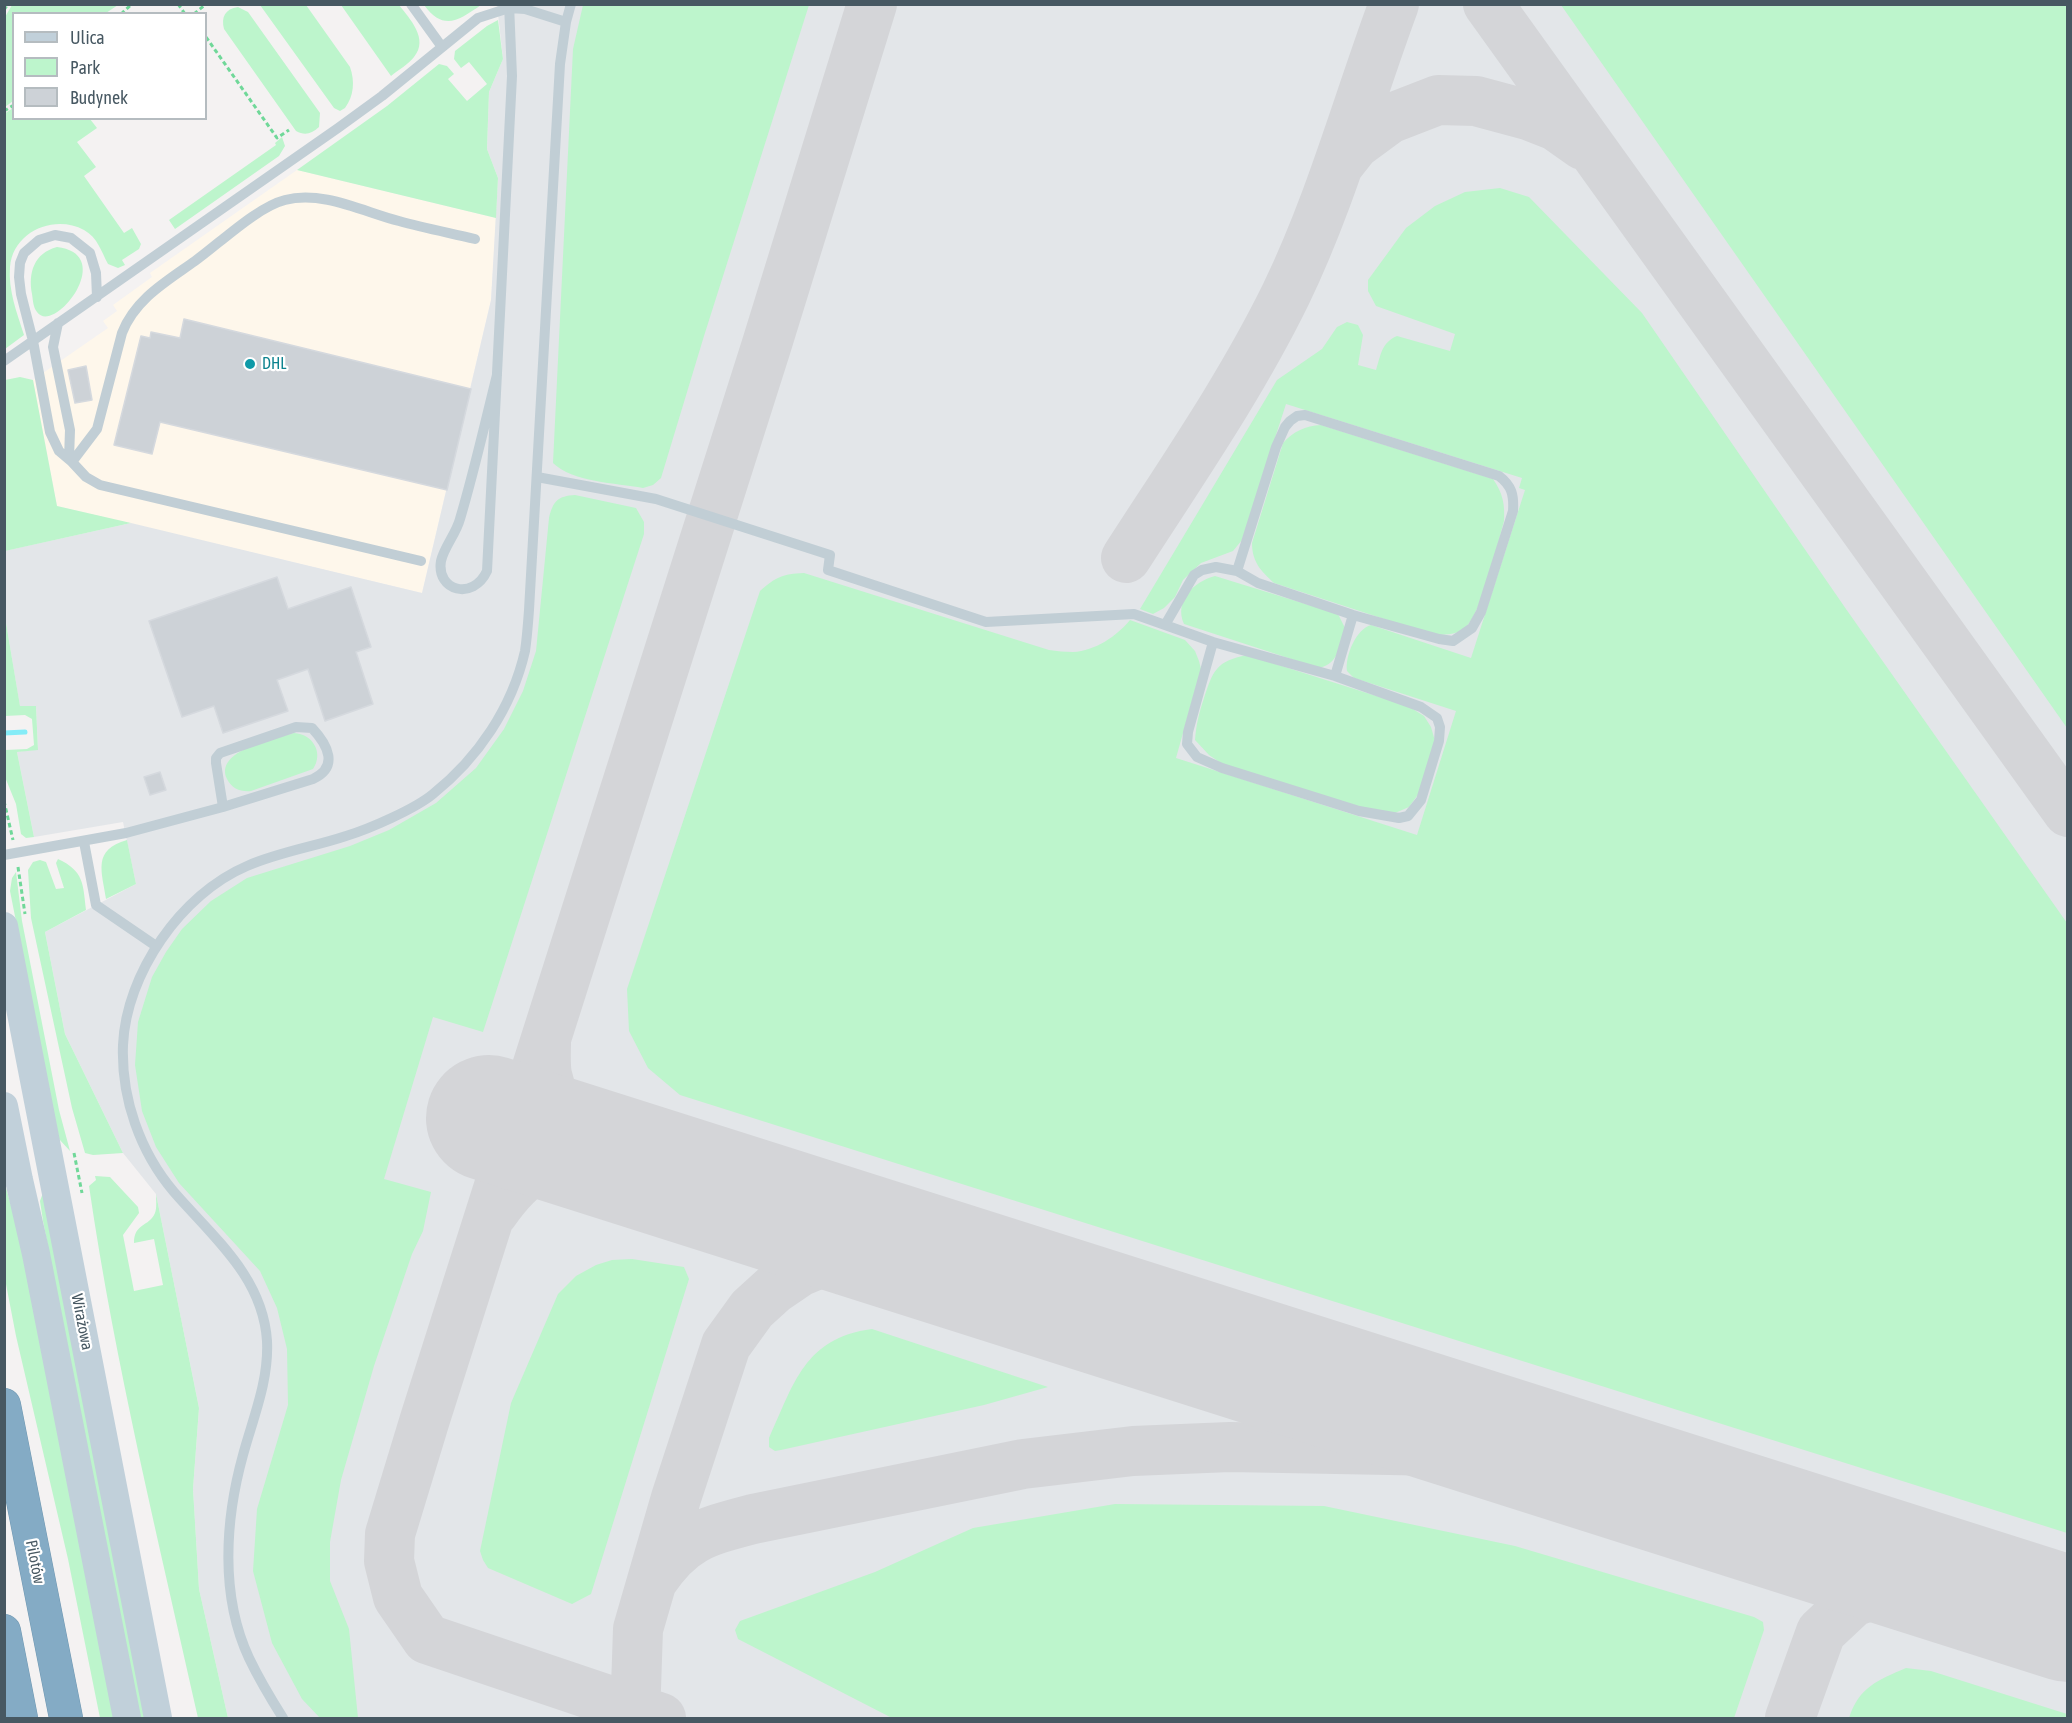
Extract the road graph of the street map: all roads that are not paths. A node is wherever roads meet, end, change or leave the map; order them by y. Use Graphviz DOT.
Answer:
graph roads {
  1 [pos="411,4"];
  2 [pos="571,4"];
  3 [pos="509,6"];
  4 [pos="566,22"];
  5 [pos="442,47"];
  6 [pos="475,239"];
  7 [pos="97,297"];
  8 [pos="58,323"];
  9 [pos="33,341"];
  10 [pos="4,361"];
  11 [pos="497,375"];
  12 [pos="70,460"];
  13 [pos="537,477"];
  14 [pos="421,561"];
  15 [pos="1238,571"];
  16 [pos="1353,615"];
  17 [pos="1165,625"];
  18 [pos="1213,642"];
  19 [pos="1335,676"];
  20 [pos="223,807"];
  21 [pos="84,842"];
  22 [pos="4,855"];
  23 [pos="4,926"];
  24 [pos="156,946"];
  25 [pos="4,1106"];
  26 [pos="4,1405"];
  27 [pos="4,1631"];
  28 [pos="21,1719"];
  29 [pos="66,1719"];
  30 [pos="127,1719"];
  31 [pos="158,1719"];
  32 [pos="283,1719"];
  1 -- 5 [label="lane"];
  2 -- 4 [label="lane"];
  3 -- 4 [label="lane"];
  3 -- 5 [label="lane"];
  3 -- 11 [label="lane"];
  4 -- 13 [label="lane"];
  5 -- 7 [label="lane"];
  6 -- 12 [label="lane"];
  7 -- 8 [label="lane"];
  7 -- 9 [label="lane"];
  8 -- 9 [label="lane"];
  8 -- 12 [label="lane"];
  9 -- 10 [label="lane"];
  9 -- 12 [label="lane"];
  11 -- 11 [label="lane"];
  12 -- 14 [label="lane"];
  13 -- 17 [label="lane"];
  13 -- 24 [label="lane"];
  15 -- 16 [label="lane"];
  15 -- 16 [label="lane"];
  15 -- 17 [label="lane"];
  16 -- 19 [label="lane"];
  17 -- 18 [label="lane"];
  18 -- 19 [label="lane"];
  18 -- 19 [label="lane"];
  20 -- 20 [label="lane"];
  20 -- 21 [label="lane"];
  21 -- 22 [label="lane"];
  21 -- 24 [label="lane"];
  23 -- 31 [label="main road, Wirażowa"];
  24 -- 32 [label="lane"];
  25 -- 30 [label="main road, Wirażowa"];
  26 -- 29 [label="highway, Pilotów"];
  27 -- 28 [label="highway"];
}
